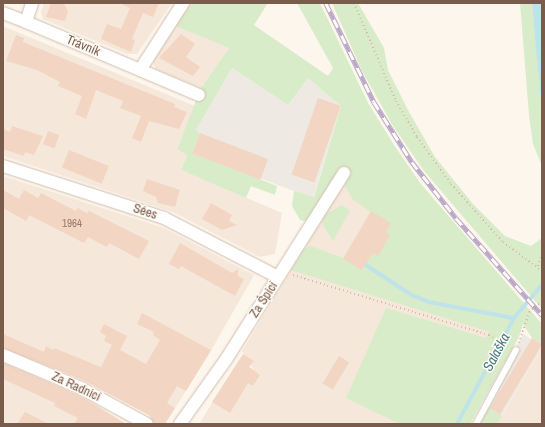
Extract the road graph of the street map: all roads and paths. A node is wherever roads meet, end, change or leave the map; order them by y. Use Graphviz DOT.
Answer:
graph roads {
  1 [pos="32,3"];
  2 [pos="183,3"];
  3 [pos="354,3"];
  4 [pos="3,13"];
  5 [pos="26,22"];
  6 [pos="140,70"];
  7 [pos="199,95"];
  8 [pos="3,166"];
  9 [pos="344,173"];
  10 [pos="542,254"];
  11 [pos="538,266"];
  12 [pos="542,271"];
  13 [pos="278,277"];
  14 [pos="542,301"];
  15 [pos="516,350"];
  16 [pos="3,355"];
  17 [pos="146,424"];
  18 [pos="180,424"];
  19 [pos="476,424"];
  1 -- 5 [label="street"];
  2 -- 6 [label="street"];
  3 -- 11 [label="path"];
  4 -- 5 [label="street, Trávník"];
  5 -- 6 [label="street, Trávník"];
  6 -- 7 [label="street, Trávník"];
  8 -- 13 [label="street, Sées"];
  9 -- 13 [label="street, Za Špicí"];
  10 -- 11 [label="path"];
  11 -- 12 [label="path"];
  13 -- 15 [label="path"];
  13 -- 18 [label="street, Za Špicí"];
  14 -- 15 [label="path"];
  15 -- 19 [label="lane"];
  16 -- 17 [label="street, Za Radnicí"];
}
